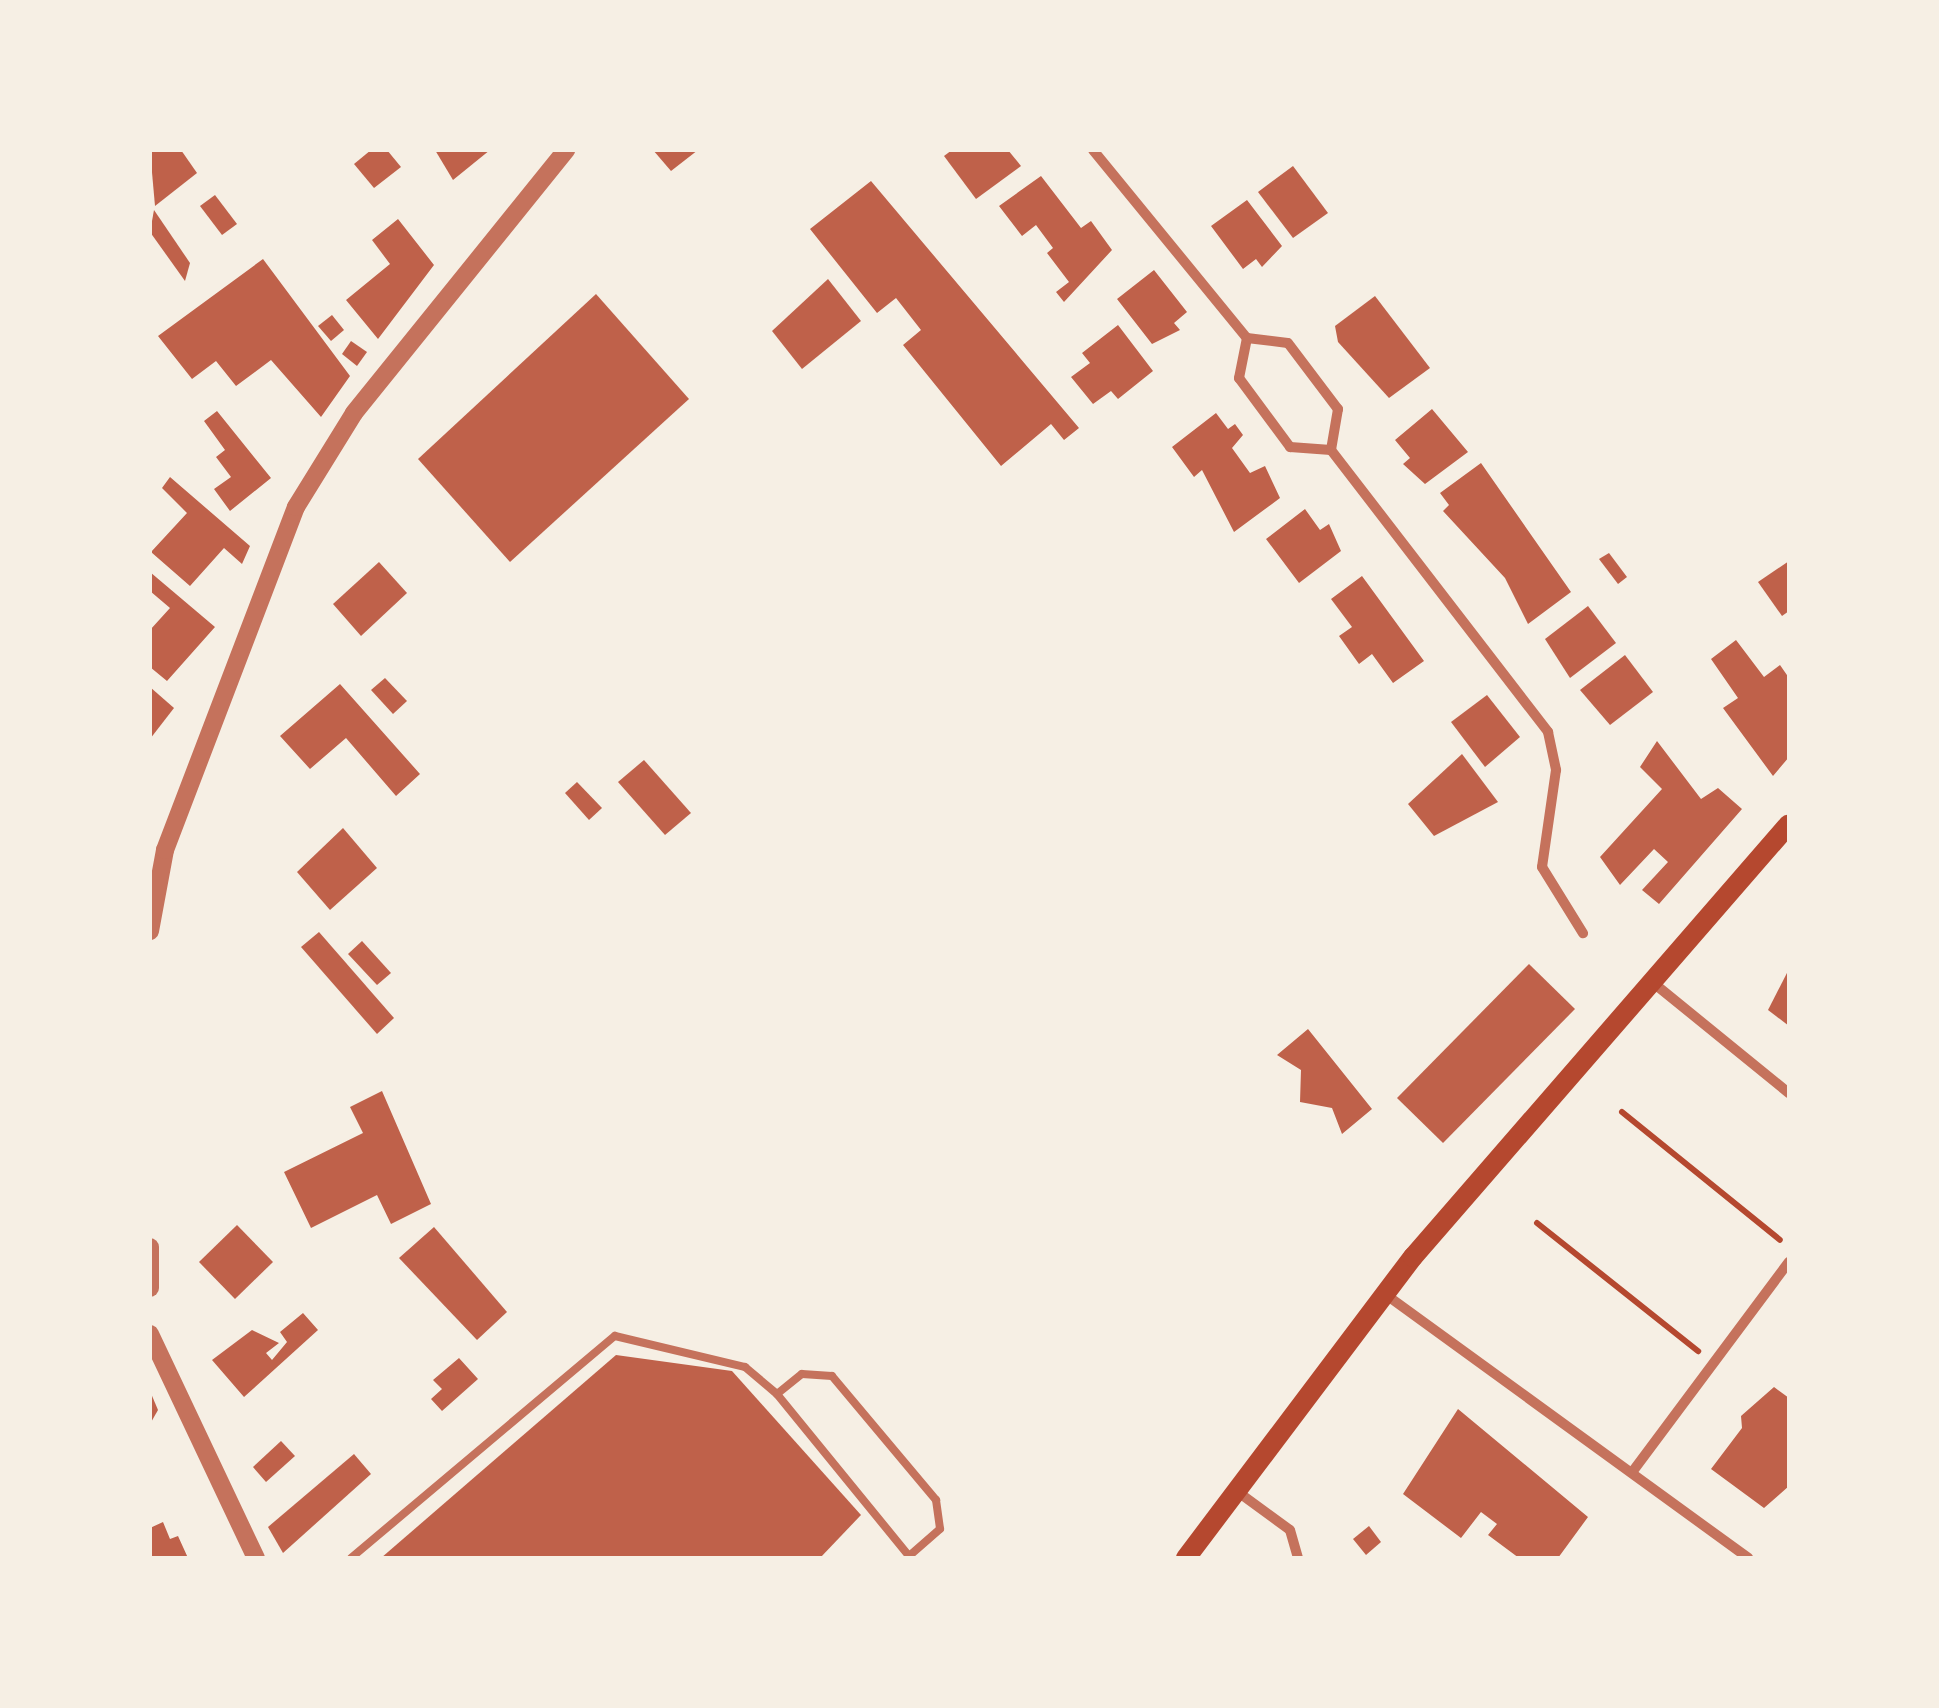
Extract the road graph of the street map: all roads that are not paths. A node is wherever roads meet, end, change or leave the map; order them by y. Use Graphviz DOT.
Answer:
graph roads {
  1 [pos="566,150"];
  2 [pos="1092,150"];
  3 [pos="1247,338"];
  4 [pos="1331,450"];
  5 [pos="1789,824"];
  6 [pos="150,932"];
  7 [pos="1583,933"];
  8 [pos="1650,980"];
  9 [pos="1789,1093"];
  10 [pos="150,1247"];
  11 [pos="1789,1262"];
  12 [pos="150,1288"];
  13 [pos="1384,1293"];
  14 [pos="150,1334"];
  15 [pos="777,1394"];
  16 [pos="1633,1471"];
  17 [pos="1238,1492"];
  18 [pos="256,1558"];
  19 [pos="351,1558"];
  20 [pos="1186,1558"];
  21 [pos="1298,1558"];
  22 [pos="1748,1558"];
  1 -- 6 [label="street"];
  2 -- 3 [label="street"];
  3 -- 4 [label="street"];
  3 -- 4 [label="street"];
  4 -- 7 [label="street"];
  5 -- 8 [label="main road"];
  8 -- 9 [label="street"];
  8 -- 13 [label="main road"];
  10 -- 12 [label="street"];
  11 -- 16 [label="street"];
  13 -- 16 [label="street"];
  13 -- 17 [label="main road"];
  14 -- 18 [label="street"];
  15 -- 15 [label="lane"];
  15 -- 19 [label="lane"];
  16 -- 22 [label="street"];
  17 -- 20 [label="main road"];
  17 -- 21 [label="street"];
}
